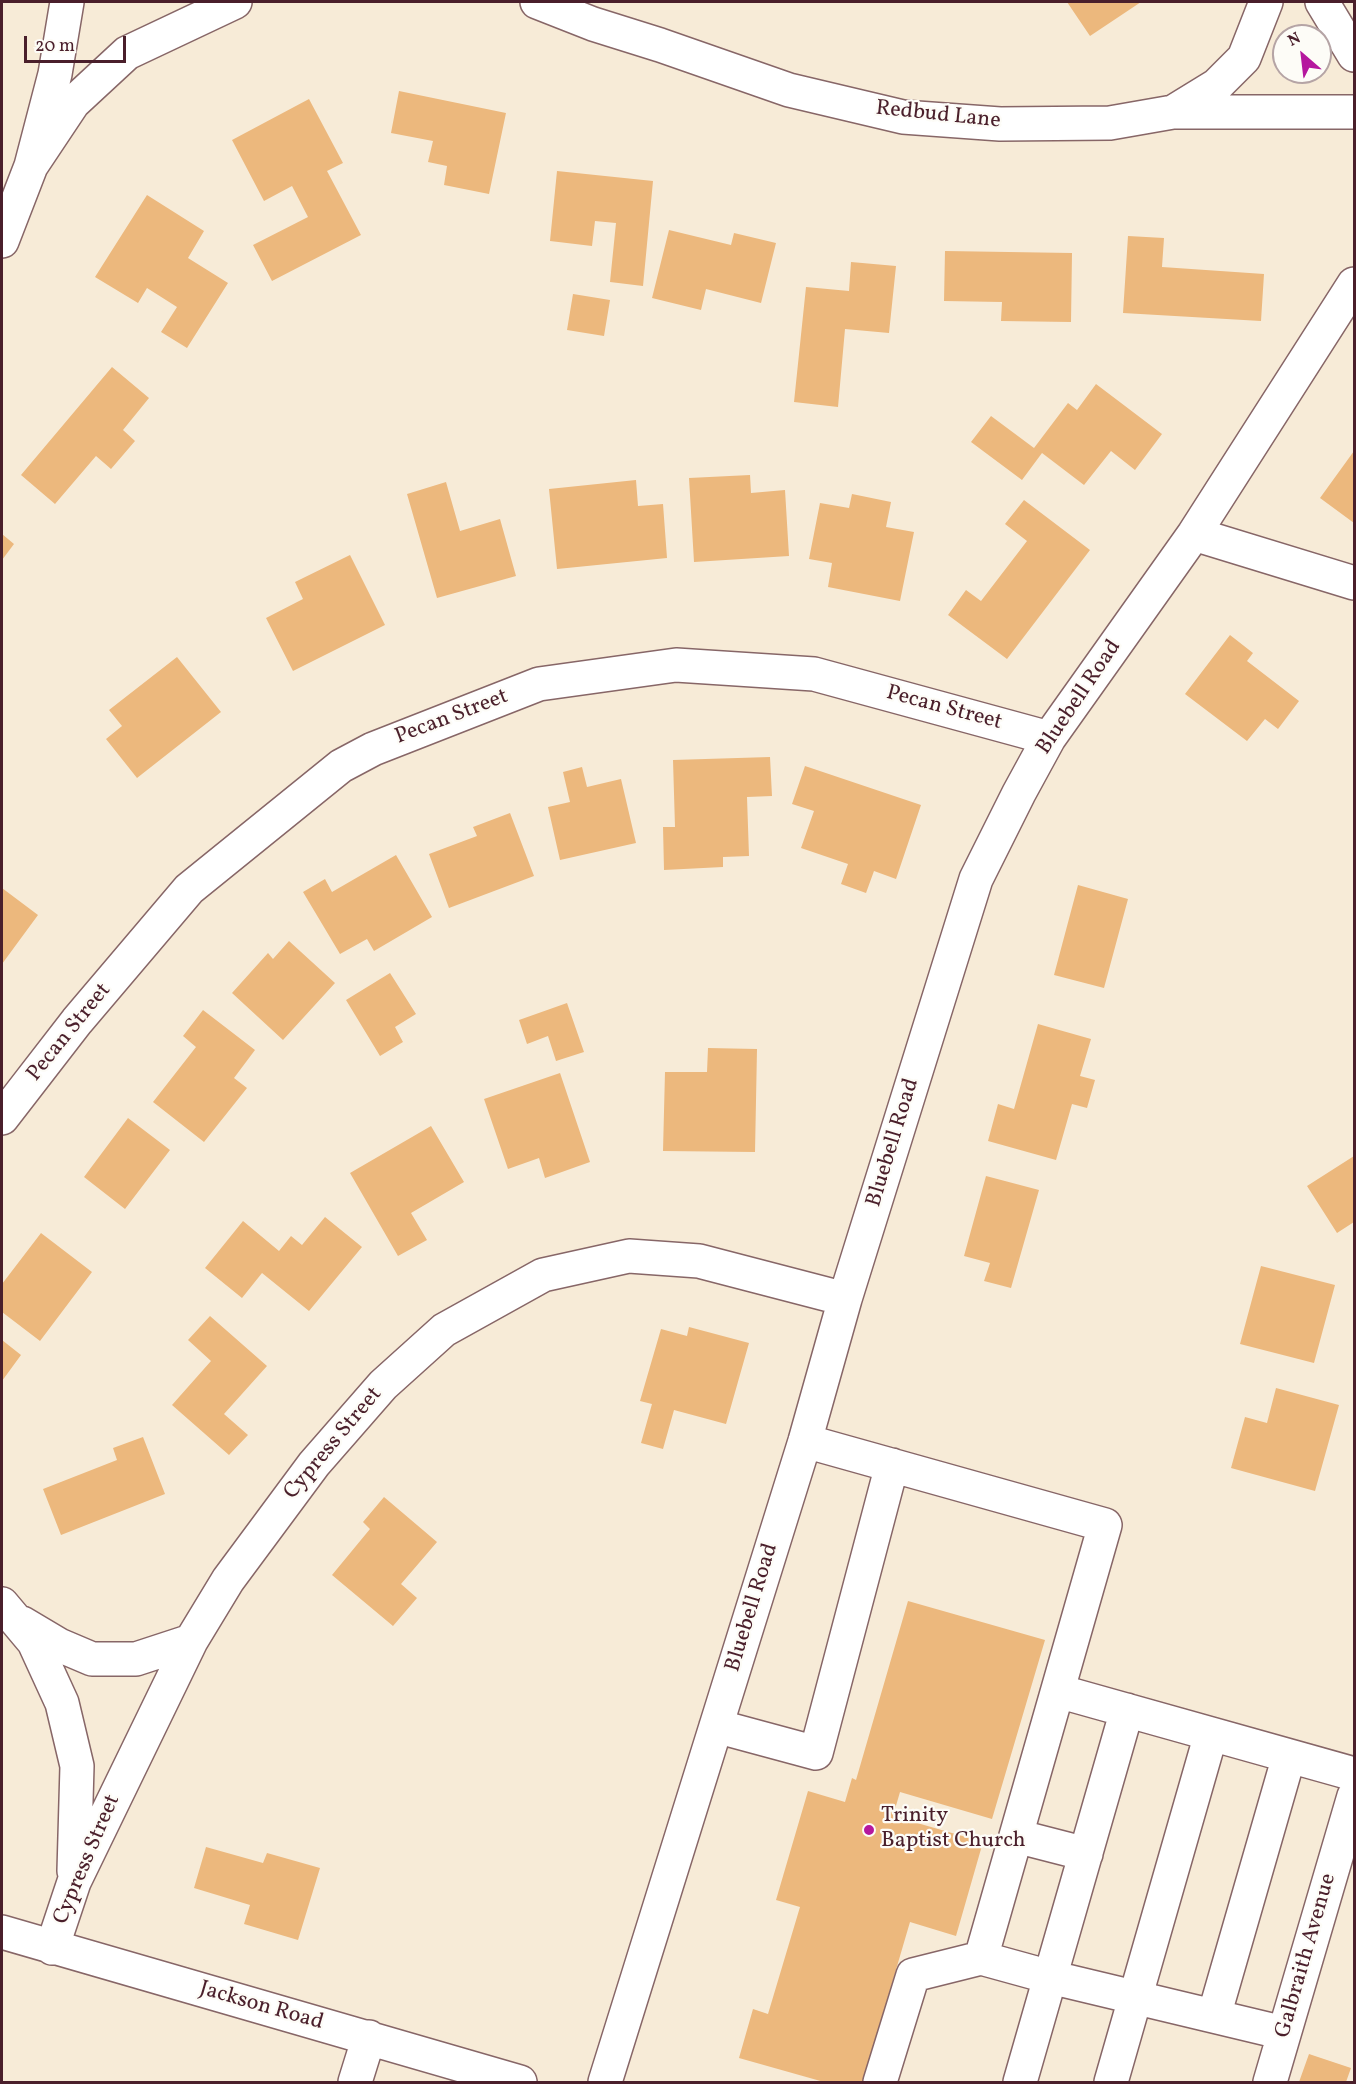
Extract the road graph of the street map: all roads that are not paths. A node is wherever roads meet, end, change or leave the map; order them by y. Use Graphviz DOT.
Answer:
graph roads {
  1 [pos="67,2"];
  2 [pos="235,2"];
  3 [pos="537,2"];
  4 [pos="1266,2"];
  5 [pos="1322,2"];
  6 [pos="1354,55"];
  7 [pos="1173,112"];
  8 [pos="1354,112"];
  9 [pos="31,166"];
  10 [pos="2,241"];
  11 [pos="1354,284"];
  12 [pos="1194,534"];
  13 [pos="1354,583"];
  14 [pos="1049,738"];
  15 [pos="2,1118"];
  16 [pos="845,1299"];
  17 [pos="805,1441"];
  18 [pos="892,1465"];
  19 [pos="8,1611"];
  20 [pos="191,1641"];
  21 [pos="1058,1691"];
  22 [pos="1127,1710"];
  23 [pos="716,1726"];
  24 [pos="1211,1734"];
  25 [pos="1289,1756"];
  26 [pos="1354,1774"];
  27 [pos="1354,1796"];
  28 [pos="1016,1836"];
  29 [pos="1086,1854"];
  30 [pos="74,1882"];
  31 [pos="2,1932"];
  32 [pos="52,1948"];
  33 [pos="981,1958"];
  34 [pos="1050,1977"];
  35 [pos="1136,1998"];
  36 [pos="1214,2016"];
  37 [pos="1284,2033"];
  38 [pos="369,2037"];
  39 [pos="355,2082"];
  40 [pos="520,2082"];
  41 [pos="605,2082"];
  42 [pos="880,2082"];
  43 [pos="1020,2082"];
  44 [pos="1111,2082"];
  45 [pos="1270,2082"];
  1 -- 9 [label="street"];
  2 -- 9 [label="street"];
  3 -- 7 [label="street, Redbud Lane"];
  4 -- 7 [label="street"];
  5 -- 6 [label="street"];
  7 -- 8 [label="street, Redbud Lane"];
  9 -- 10 [label="street"];
  11 -- 12 [label="street, Bluebell Road"];
  12 -- 13 [label="street"];
  12 -- 14 [label="street, Bluebell Road"];
  14 -- 15 [label="street, Pecan Street"];
  14 -- 16 [label="street, Bluebell Road"];
  16 -- 17 [label="street, Bluebell Road"];
  16 -- 20 [label="street, Cypress Street"];
  17 -- 18 [label="street"];
  17 -- 23 [label="street, Bluebell Road"];
  18 -- 21 [label="street"];
  18 -- 23 [label="street"];
  19 -- 20 [label="street"];
  19 -- 30 [label="street"];
  20 -- 30 [label="street, Cypress Street"];
  21 -- 22 [label="street"];
  21 -- 28 [label="street"];
  22 -- 24 [label="street"];
  22 -- 29 [label="street"];
  23 -- 41 [label="street, Bluebell Road"];
  24 -- 25 [label="street"];
  24 -- 35 [label="street"];
  25 -- 26 [label="street"];
  25 -- 36 [label="street"];
  27 -- 37 [label="street, Galbraith Avenue"];
  28 -- 29 [label="street"];
  28 -- 33 [label="street"];
  29 -- 34 [label="street"];
  30 -- 32 [label="street, Cypress Street"];
  31 -- 32 [label="street, Jackson Road"];
  32 -- 38 [label="street, Jackson Road"];
  33 -- 34 [label="street"];
  33 -- 42 [label="street"];
  34 -- 35 [label="street"];
  34 -- 43 [label="street"];
  35 -- 36 [label="street"];
  35 -- 44 [label="street"];
  36 -- 37 [label="street"];
  37 -- 45 [label="street, Galbraith Avenue"];
  38 -- 39 [label="street"];
  38 -- 40 [label="street, Jackson Road"];
}
